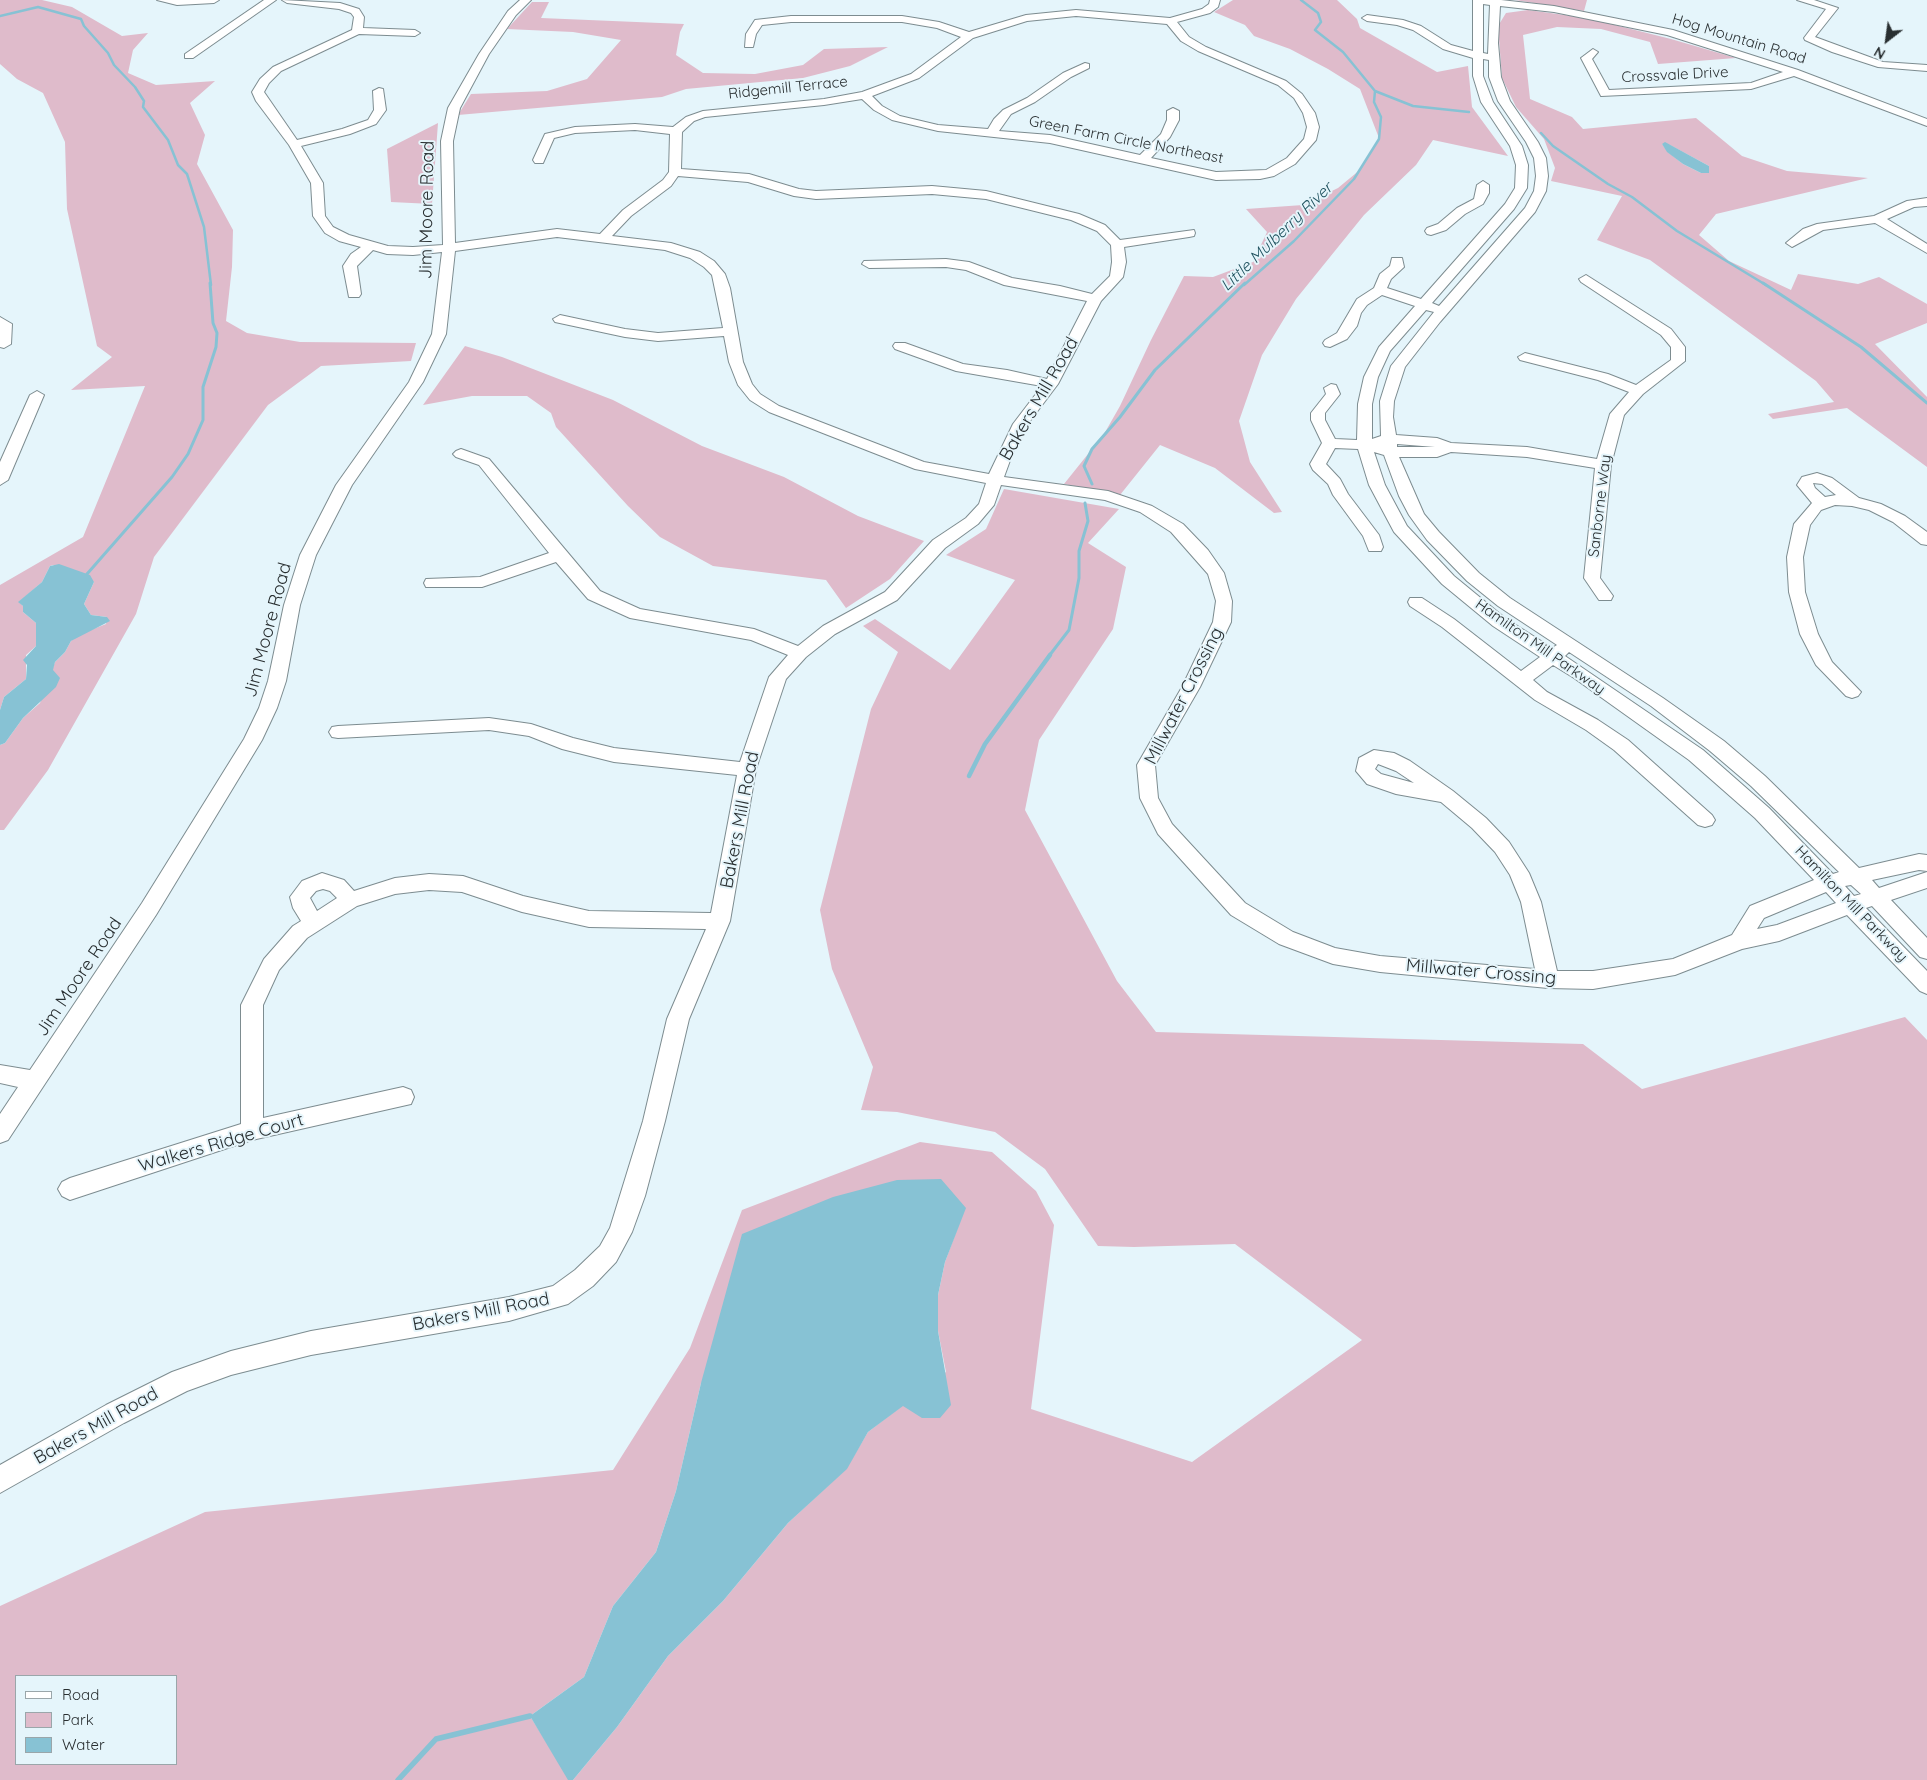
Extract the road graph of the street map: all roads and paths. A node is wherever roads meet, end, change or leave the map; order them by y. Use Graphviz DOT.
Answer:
graph roads {
  1 [pos="162,0"];
  2 [pos="214,0"];
  3 [pos="271,0"];
  4 [pos="287,0"];
  5 [pos="526,0"];
  6 [pos="1215,0"];
  7 [pos="1477,0"];
  8 [pos="1802,0"];
  9 [pos="1495,1"];
  10 [pos="1205,6"];
  11 [pos="1367,18"];
  12 [pos="1170,21"];
  13 [pos="357,31"];
  14 [pos="415,34"];
  15 [pos="969,36"];
  16 [pos="749,45"];
  17 [pos="1593,52"];
  18 [pos="1477,55"];
  19 [pos="189,56"];
  20 [pos="1493,57"];
  21 [pos="1084,66"];
  22 [pos="1927,68"];
  23 [pos="1794,72"];
  24 [pos="379,91"];
  25 [pos="864,94"];
  26 [pos="1173,112"];
  27 [pos="1927,123"];
  28 [pos="676,130"];
  29 [pos="992,134"];
  30 [pos="294,144"];
  31 [pos="539,160"];
  32 [pos="1142,160"];
  33 [pos="675,172"];
  34 [pos="1483,185"];
  35 [pos="1927,202"];
  36 [pos="1475,203"];
  37 [pos="1505,211"];
  38 [pos="1524,216"];
  39 [pos="1877,219"];
  40 [pos="1430,231"];
  41 [pos="1189,233"];
  42 [pos="604,237"];
  43 [pos="448,243"];
  44 [pos="1792,243"];
  45 [pos="1117,244"];
  46 [pos="372,245"];
  47 [pos="1927,249"];
  48 [pos="1397,261"];
  49 [pos="869,264"];
  50 [pos="1586,279"];
  51 [pos="1380,290"];
  52 [pos="354,294"];
  53 [pos="1095,299"];
  54 [pos="1424,305"];
  55 [pos="1443,310"];
  56 [pos="560,319"];
  57 [pos="0,321"];
  58 [pos="730,331"];
  59 [pos="1330,343"];
  60 [pos="4,344"];
  61 [pos="900,346"];
  62 [pos="1525,357"];
  63 [pos="1051,384"];
  64 [pos="1331,388"];
  65 [pos="1638,391"];
  66 [pos="37,395"];
  67 [pos="1330,443"];
  68 [pos="1364,446"];
  69 [pos="1389,446"];
  70 [pos="461,454"];
  71 [pos="1603,465"];
  72 [pos="0,480"];
  73 [pos="995,480"];
  74 [pos="1853,501"];
  75 [pos="1823,504"];
  76 [pos="1927,540"];
  77 [pos="1375,548"];
  78 [pos="558,555"];
  79 [pos="432,583"];
  80 [pos="1605,596"];
  81 [pos="1416,602"];
  82 [pos="1568,644"];
  83 [pos="800,653"];
  84 [pos="1551,656"];
  85 [pos="1520,681"];
  86 [pos="1852,692"];
  87 [pos="338,732"];
  88 [pos="747,769"];
  89 [pos="1446,796"];
  90 [pos="1705,820"];
  91 [pos="1927,863"];
  92 [pos="1855,875"];
  93 [pos="1927,880"];
  94 [pos="1830,882"];
  95 [pos="1877,898"];
  96 [pos="350,900"];
  97 [pos="1852,905"];
  98 [pos="720,921"];
  99 [pos="315,923"];
  100 [pos="1739,941"];
  101 [pos="1927,951"];
  102 [pos="1548,979"];
  103 [pos="1927,985"];
  104 [pos="0,1074"];
  105 [pos="34,1080"];
  106 [pos="403,1097"];
  107 [pos="252,1130"];
  108 [pos="0,1132"];
  109 [pos="70,1189"];
  110 [pos="0,1480"];
  1 -- 2 [label="street"];
  3 -- 19 [label="street"];
  4 -- 13 [label="street"];
  5 -- 43 [label="street, Jim Moore Road"];
  6 -- 10 [label="street, Ridgemill Terrace"];
  7 -- 9 [label="street, Hog Mountain Road"];
  7 -- 18 [label="street, Hamilton Mill Parkway"];
  8 -- 22 [label="street"];
  9 -- 20 [label="street, Hamilton Mill Parkway"];
  9 -- 23 [label="street, Hog Mountain Road"];
  10 -- 12 [label="street, Ridgemill Terrace"];
  11 -- 18 [label="street"];
  12 -- 15 [label="street, Ridgemill Terrace"];
  12 -- 32 [label="street, Green Farm Circle Northeast"];
  13 -- 14 [label="street"];
  13 -- 30 [label="street"];
  15 -- 16 [label="street"];
  15 -- 25 [label="street, Ridgemill Terrace"];
  17 -- 23 [label="street, Crossvale Drive"];
  18 -- 20 [label="street"];
  18 -- 37 [label="street, Hamilton Mill Parkway"];
  20 -- 38 [label="street, Hamilton Mill Parkway"];
  21 -- 29 [label="street"];
  23 -- 27 [label="street, Hog Mountain Road"];
  24 -- 30 [label="street"];
  25 -- 28 [label="street, Ridgemill Terrace"];
  25 -- 29 [label="street, Green Farm Circle Northeast"];
  26 -- 32 [label="street"];
  28 -- 31 [label="street"];
  28 -- 33 [label="street"];
  29 -- 32 [label="street, Green Farm Circle Northeast"];
  30 -- 46 [label="street"];
  33 -- 42 [label="street"];
  33 -- 45 [label="street"];
  34 -- 36 [label="street"];
  35 -- 39 [label="street"];
  36 -- 37 [label="street"];
  36 -- 40 [label="street"];
  37 -- 38 [label="street"];
  37 -- 54 [label="street, Hamilton Mill Parkway"];
  38 -- 55 [label="street, Hamilton Mill Parkway"];
  39 -- 44 [label="street"];
  39 -- 47 [label="street"];
  41 -- 45 [label="street"];
  42 -- 43 [label="street, Millwater Crossing"];
  42 -- 58 [label="street, Millwater Crossing"];
  43 -- 46 [label="street"];
  43 -- 105 [label="street, Jim Moore Road"];
  45 -- 53 [label="street, Bakers Mill Road"];
  46 -- 52 [label="street"];
  48 -- 51 [label="street"];
  49 -- 53 [label="street"];
  50 -- 65 [label="street, Sanborne Way"];
  51 -- 54 [label="street"];
  51 -- 59 [label="street"];
  53 -- 63 [label="street, Bakers Mill Road"];
  54 -- 55 [label="street"];
  54 -- 68 [label="street, Hamilton Mill Parkway"];
  55 -- 69 [label="street, Hamilton Mill Parkway"];
  56 -- 58 [label="street"];
  57 -- 60 [label="street"];
  58 -- 73 [label="street, Millwater Crossing"];
  61 -- 63 [label="street"];
  62 -- 65 [label="street"];
  63 -- 73 [label="street, Bakers Mill Road"];
  64 -- 67 [label="street"];
  65 -- 71 [label="street, Sanborne Way"];
  66 -- 72 [label="street"];
  67 -- 68 [label="street"];
  67 -- 77 [label="street"];
  68 -- 69 [label="street"];
  68 -- 84 [label="street, Hamilton Mill Parkway"];
  69 -- 71 [label="street"];
  69 -- 82 [label="street, Hamilton Mill Parkway"];
  70 -- 78 [label="street"];
  71 -- 80 [label="street, Sanborne Way"];
  73 -- 83 [label="street, Bakers Mill Road"];
  73 -- 102 [label="street, Millwater Crossing"];
  74 -- 75 [label="street"];
  74 -- 75 [label="street"];
  74 -- 76 [label="street"];
  75 -- 86 [label="street"];
  78 -- 79 [label="street"];
  78 -- 83 [label="street"];
  81 -- 85 [label="street"];
  82 -- 84 [label="street"];
  82 -- 92 [label="street, Hamilton Mill Parkway"];
  83 -- 88 [label="street, Bakers Mill Road"];
  84 -- 85 [label="street"];
  84 -- 94 [label="street, Hamilton Mill Parkway"];
  85 -- 90 [label="street"];
  87 -- 88 [label="street"];
  88 -- 98 [label="street, Bakers Mill Road"];
  89 -- 102 [label="street"];
  91 -- 92 [label="street"];
  92 -- 94 [label="street"];
  92 -- 95 [label="street, Hamilton Mill Parkway"];
  93 -- 95 [label="street, Millwater Crossing"];
  94 -- 97 [label="street, Hamilton Mill Parkway"];
  94 -- 100 [label="street"];
  95 -- 97 [label="street, Millwater Crossing"];
  95 -- 101 [label="street, Hamilton Mill Parkway"];
  96 -- 98 [label="street"];
  96 -- 99 [label="street"];
  96 -- 99 [label="street"];
  97 -- 100 [label="street, Millwater Crossing"];
  97 -- 103 [label="street, Hamilton Mill Parkway"];
  98 -- 110 [label="street, Bakers Mill Road"];
  99 -- 107 [label="street"];
  100 -- 102 [label="street, Millwater Crossing"];
  104 -- 105 [label="street"];
  105 -- 108 [label="street, Jim Moore Road"];
  106 -- 107 [label="street, Walkers Ridge Court"];
  107 -- 109 [label="street, Walkers Ridge Court"];
}
